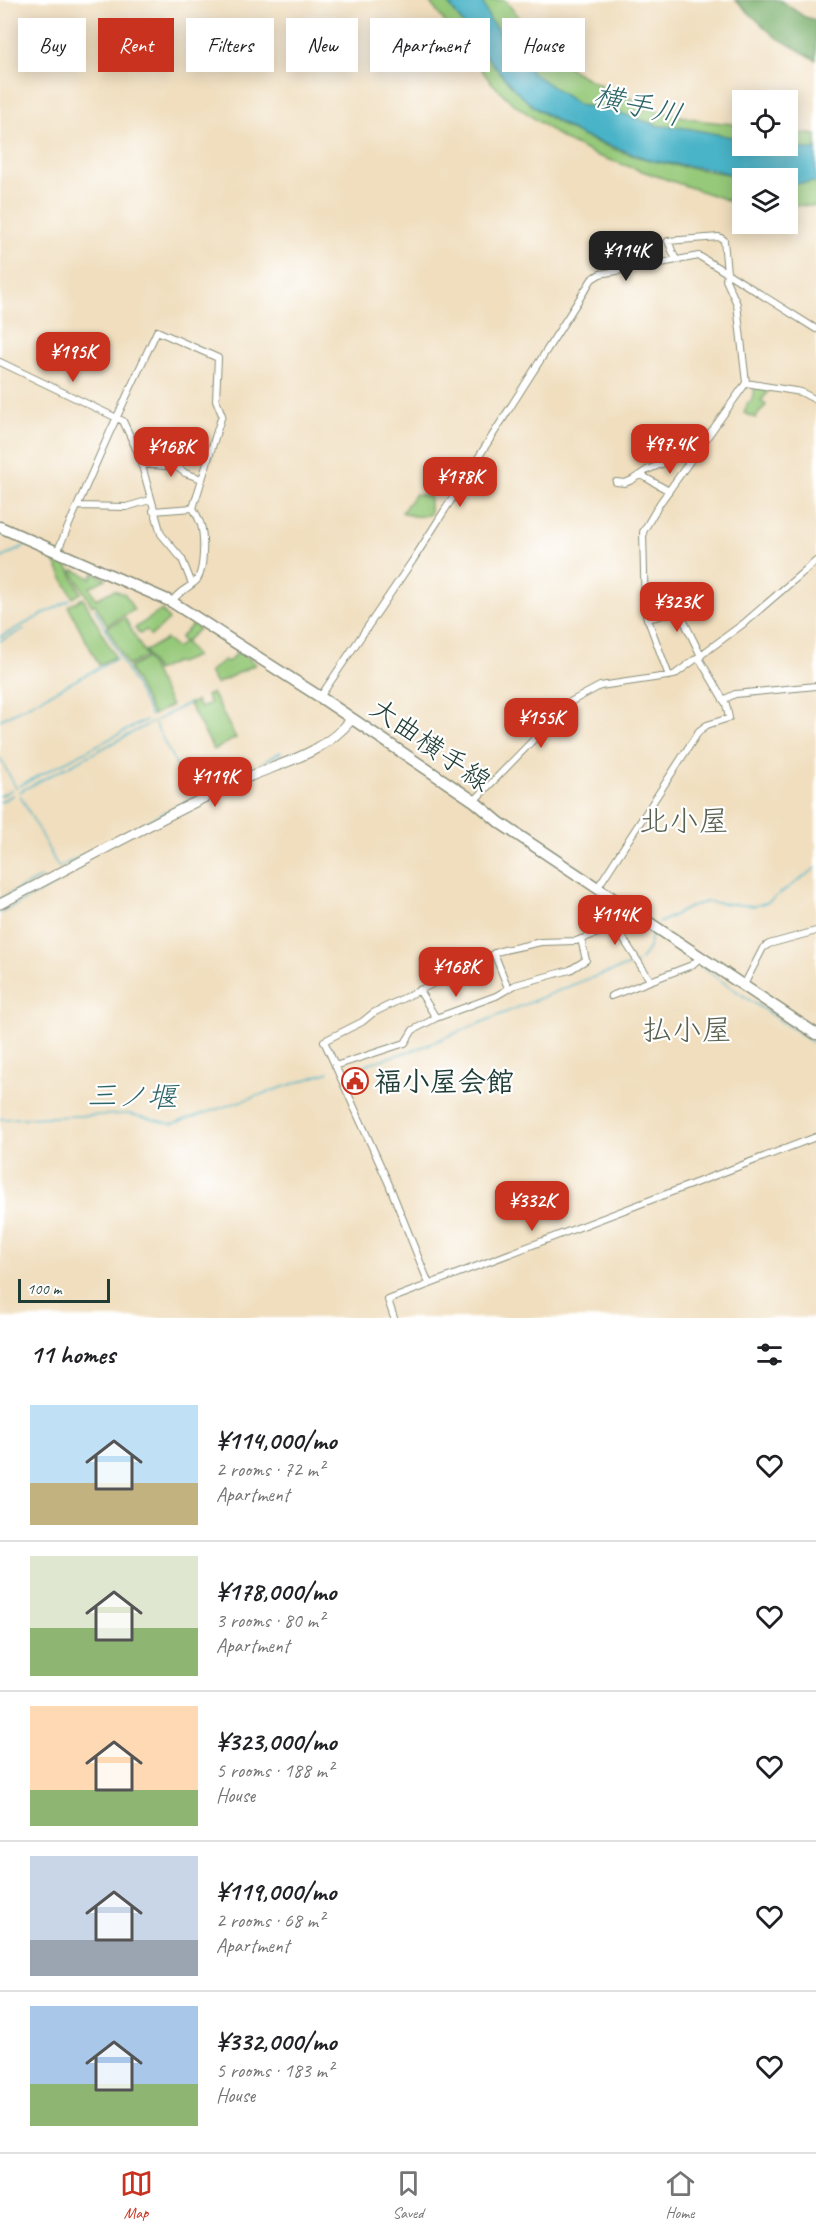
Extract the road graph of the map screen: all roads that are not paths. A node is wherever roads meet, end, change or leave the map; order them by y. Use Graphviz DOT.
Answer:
graph roads {
  1 [pos="675,260"];
  2 [pos="727,273"];
  3 [pos="816,329"];
  4 [pos="0,362"];
  5 [pos="746,383"];
  6 [pos="816,400"];
  7 [pos="117,418"];
  8 [pos="711,431"];
  9 [pos="141,464"];
  10 [pos="641,475"];
  11 [pos="202,479"];
  12 [pos="616,482"];
  13 [pos="669,491"];
  14 [pos="150,500"];
  15 [pos="78,506"];
  16 [pos="193,508"];
  17 [pos="153,511"];
  18 [pos="0,527"];
  19 [pos="57,552"];
  20 [pos="816,561"];
  21 [pos="192,584"];
  22 [pos="172,602"];
  23 [pos="647,619"];
  24 [pos="700,657"];
  25 [pos="669,676"];
  26 [pos="816,686"];
  27 [pos="320,697"];
  28 [pos="723,700"];
  29 [pos="352,719"];
  30 [pos="474,801"];
  31 [pos="598,887"];
  32 [pos="0,904"];
  33 [pos="629,909"];
  34 [pos="613,923"];
  35 [pos="816,931"];
  36 [pos="581,939"];
  37 [pos="494,953"];
  38 [pos="701,957"];
  39 [pos="650,980"];
  40 [pos="744,985"];
  41 [pos="508,988"];
  42 [pos="419,990"];
  43 [pos="611,996"];
  44 [pos="436,1018"];
  45 [pos="816,1034"];
  46 [pos="335,1066"];
  47 [pos="816,1137"];
  48 [pos="429,1284"];
  49 [pos="394,1318"];
  1 -- 2 [label="street"];
  1 -- 2 [label="street"];
  1 -- 27 [label="street"];
  2 -- 3 [label="street"];
  2 -- 5 [label="street"];
  4 -- 7 [label="street"];
  5 -- 6 [label="street"];
  5 -- 8 [label="street"];
  7 -- 9 [label="street"];
  7 -- 11 [label="street"];
  7 -- 15 [label="street"];
  8 -- 10 [label="street"];
  8 -- 13 [label="street"];
  9 -- 11 [label="street"];
  9 -- 14 [label="street"];
  10 -- 12 [label="street"];
  10 -- 13 [label="street"];
  11 -- 16 [label="street"];
  13 -- 23 [label="street"];
  14 -- 15 [label="street"];
  14 -- 17 [label="street"];
  15 -- 19 [label="street"];
  16 -- 17 [label="street"];
  16 -- 21 [label="street"];
  17 -- 21 [label="street"];
  18 -- 19 [label="main road, 大曲横手線"];
  19 -- 22 [label="main road, 大曲横手線"];
  20 -- 24 [label="street"];
  21 -- 22 [label="street"];
  22 -- 27 [label="main road, 大曲横手線"];
  23 -- 24 [label="street"];
  23 -- 25 [label="street"];
  24 -- 25 [label="street"];
  24 -- 28 [label="street"];
  25 -- 30 [label="street"];
  26 -- 28 [label="street"];
  27 -- 29 [label="main road, 大曲横手線"];
  28 -- 31 [label="street"];
  29 -- 30 [label="main road, 大曲横手線"];
  29 -- 32 [label="street"];
  30 -- 31 [label="main road, 大曲横手線"];
  31 -- 33 [label="main road, 大曲横手線"];
  33 -- 34 [label="street"];
  33 -- 38 [label="main road, 大曲横手線"];
  34 -- 36 [label="street"];
  34 -- 39 [label="street"];
  35 -- 40 [label="street"];
  36 -- 37 [label="street"];
  36 -- 41 [label="street"];
  37 -- 41 [label="street"];
  37 -- 42 [label="street"];
  38 -- 39 [label="street"];
  38 -- 40 [label="main road, 大曲横手線"];
  39 -- 43 [label="street"];
  40 -- 45 [label="main road, 大曲横手線"];
  41 -- 44 [label="street"];
  42 -- 44 [label="street"];
  42 -- 46 [label="street"];
  44 -- 46 [label="street"];
  46 -- 48 [label="street"];
  47 -- 48 [label="street"];
  48 -- 49 [label="street"];
}
